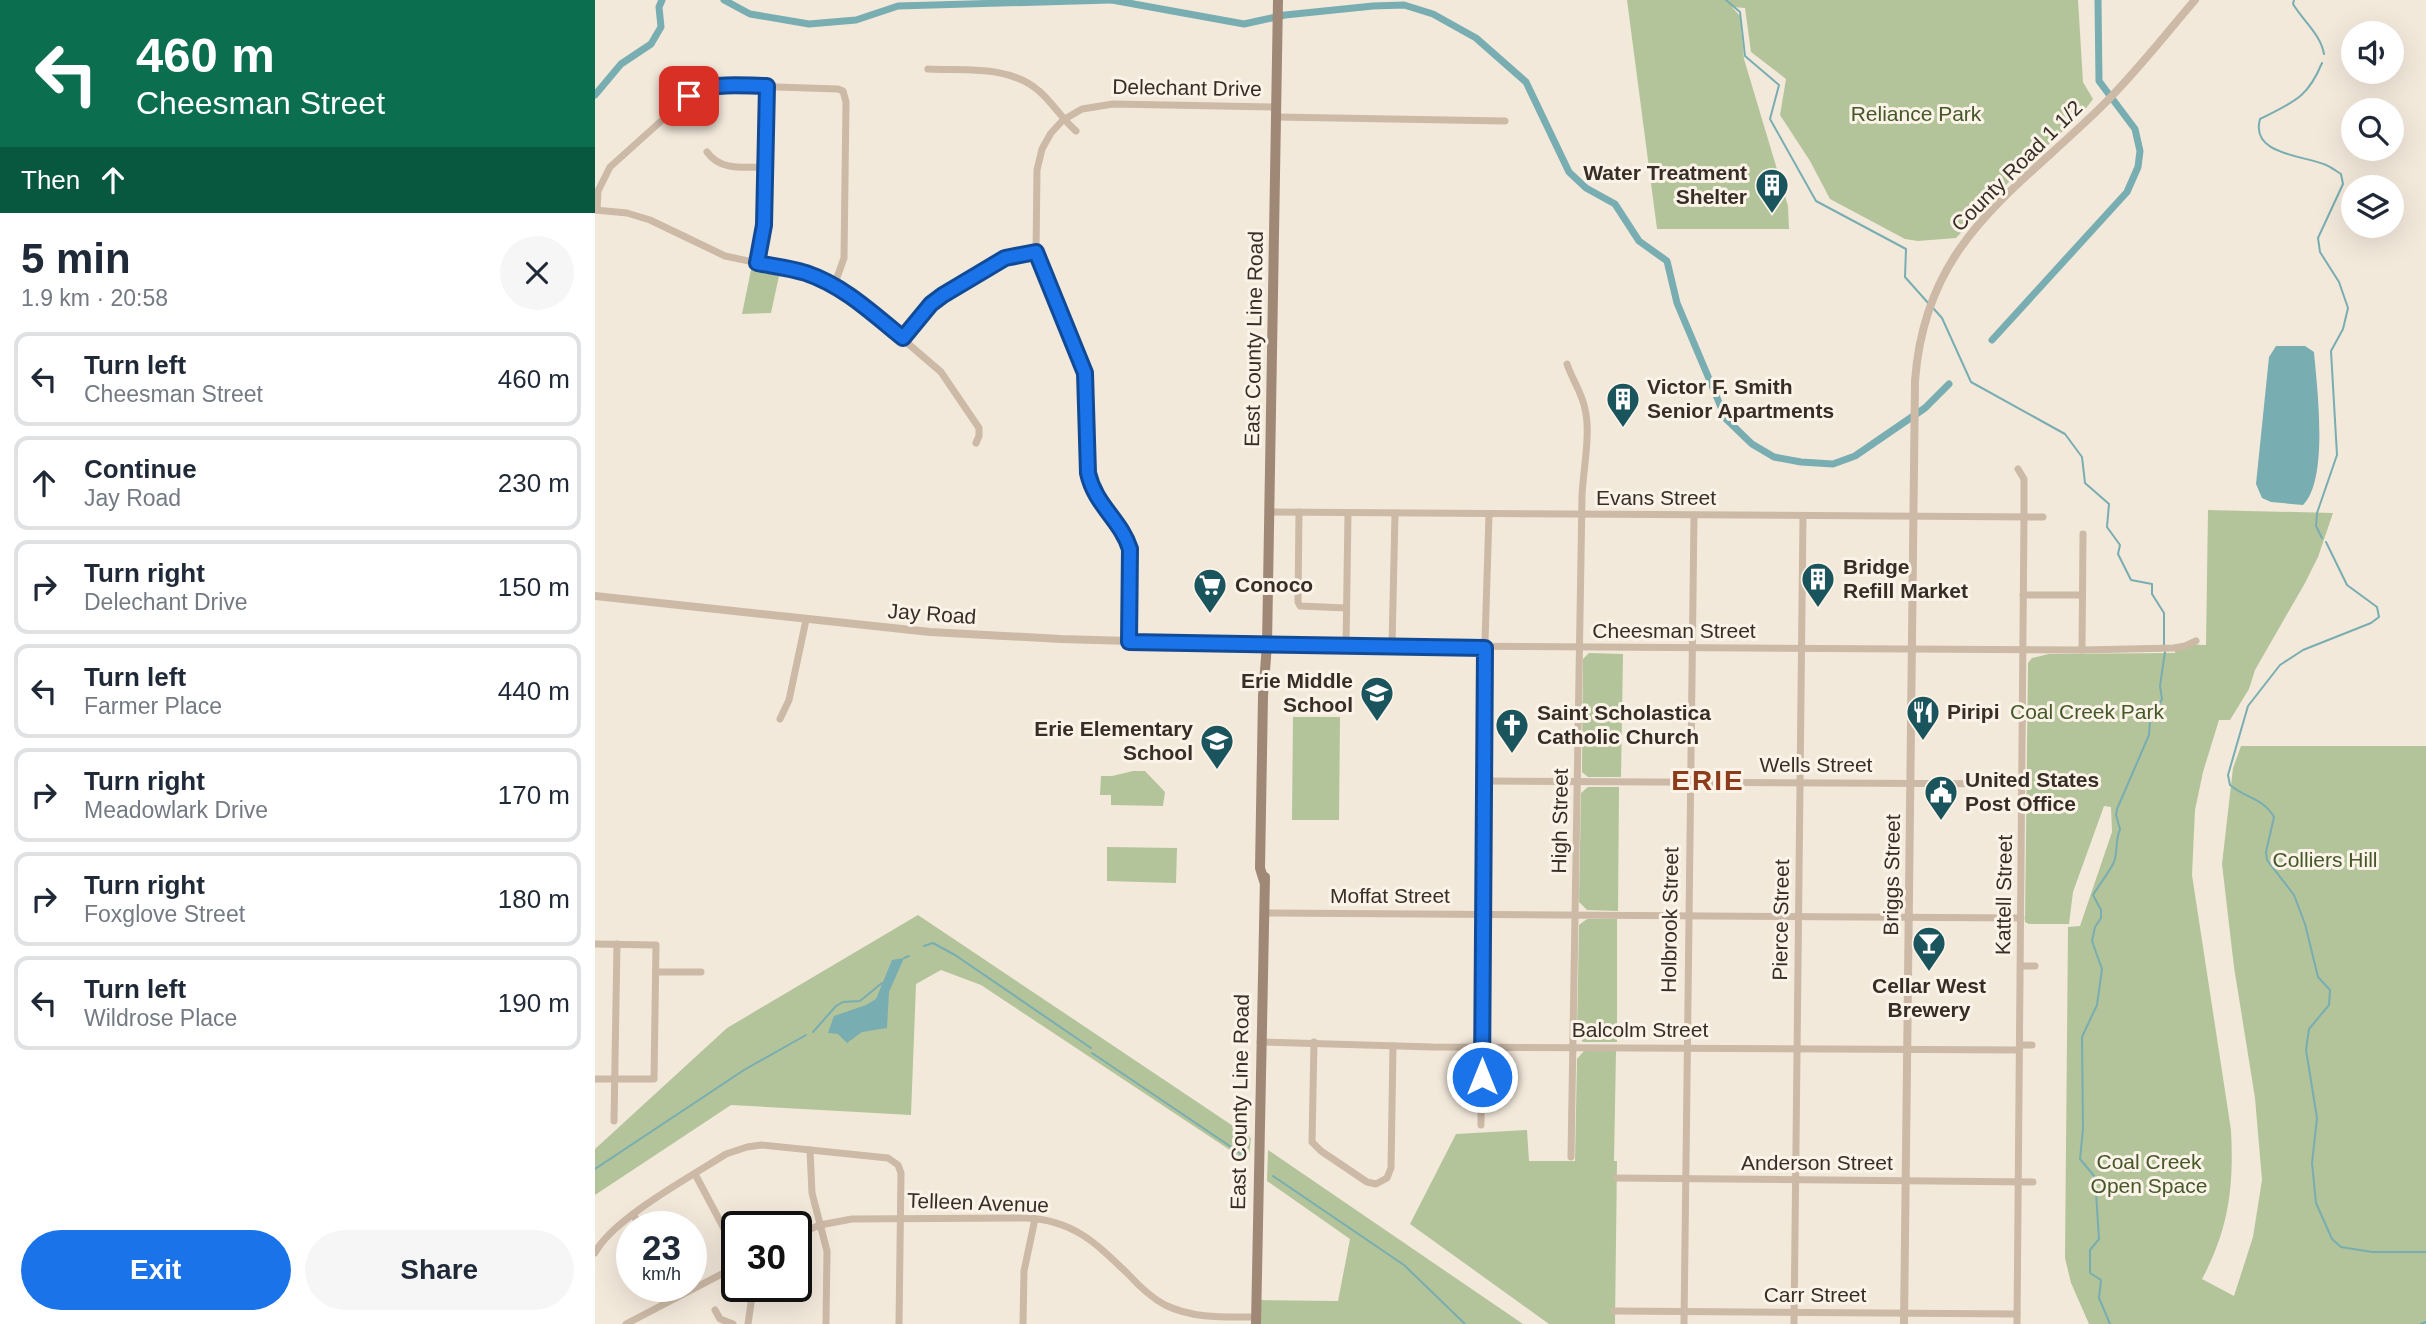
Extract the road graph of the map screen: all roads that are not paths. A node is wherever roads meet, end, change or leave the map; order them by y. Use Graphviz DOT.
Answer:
graph roads {
  1 [pos="2195,0"];
  2 [pos="1278,9"];
  3 [pos="928,69"];
  4 [pos="767,86"];
  5 [pos="1277,112"];
  6 [pos="1063,120"];
  7 [pos="1506,121"];
  8 [pos="1076,131"];
  9 [pos="707,152"];
  10 [pos="765,167"];
  11 [pos="596,210"];
  12 [pos="1036,252"];
  13 [pos="757,263"];
  14 [pos="834,286"];
  15 [pos="903,338"];
  16 [pos="1567,364"];
  17 [pos="1914,426"];
  18 [pos="976,443"];
  19 [pos="2018,469"];
  20 [pos="1269,512"];
  21 [pos="1300,512"];
  22 [pos="1348,513"];
  23 [pos="1395,514"];
  24 [pos="1489,514"];
  25 [pos="1582,515"];
  26 [pos="1694,516"];
  27 [pos="1803,516"];
  28 [pos="1913,516"];
  29 [pos="2024,517"];
  30 [pos="2043,517"];
  31 [pos="2083,534"];
  32 [pos="2023,595"];
  33 [pos="2083,595"];
  34 [pos="595,596"];
  35 [pos="1346,608"];
  36 [pos="806,620"];
  37 [pos="2196,641"];
  38 [pos="1129,642"];
  39 [pos="1267,645"];
  40 [pos="1346,646"];
  41 [pos="1392,646"];
  42 [pos="1485,648"];
  43 [pos="1580,648"];
  44 [pos="1691,648"];
  45 [pos="1801,649"];
  46 [pos="1912,650"];
  47 [pos="2023,650"];
  48 [pos="2082,650"];
  49 [pos="780,719"];
  50 [pos="1484,781"];
  51 [pos="1578,782"];
  52 [pos="1690,782"];
  53 [pos="1800,782"];
  54 [pos="1910,783"];
  55 [pos="2022,784"];
  56 [pos="1263,913"];
  57 [pos="1482,914"];
  58 [pos="1576,914"];
  59 [pos="1688,915"];
  60 [pos="1798,916"];
  61 [pos="1909,917"];
  62 [pos="2021,918"];
  63 [pos="595,944"];
  64 [pos="617,944"];
  65 [pos="2021,966"];
  66 [pos="2035,967"];
  67 [pos="656,972"];
  68 [pos="701,972"];
  69 [pos="1260,1041"];
  70 [pos="1314,1042"];
  71 [pos="2032,1045"];
  72 [pos="1393,1046"];
  73 [pos="1482,1047"];
  74 [pos="1573,1047"];
  75 [pos="1797,1047"];
  76 [pos="2019,1047"];
  77 [pos="1686,1048"];
  78 [pos="1908,1048"];
  79 [pos="595,1079"];
  80 [pos="615,1079"];
  81 [pos="614,1121"];
  82 [pos="1481,1125"];
  83 [pos="810,1150"];
  84 [pos="1571,1157"];
  85 [pos="695,1174"];
  86 [pos="1617,1178"];
  87 [pos="1685,1179"];
  88 [pos="1795,1180"];
  89 [pos="1906,1181"];
  90 [pos="2017,1182"];
  91 [pos="2033,1182"];
  92 [pos="638,1211"];
  93 [pos="901,1218"];
  94 [pos="1035,1219"];
  95 [pos="721,1223"];
  96 [pos="820,1225"];
  97 [pos="616,1228"];
  98 [pos="812,1228"];
  99 [pos="595,1253"];
  100 [pos="721,1273"];
  101 [pos="751,1302"];
  102 [pos="715,1310"];
  103 [pos="1614,1311"];
  104 [pos="1684,1312"];
  105 [pos="1794,1312"];
  106 [pos="1904,1313"];
  107 [pos="2017,1314"];
  108 [pos="1256,1321"];
  109 [pos="626,1324"];
  110 [pos="733,1324"];
  111 [pos="748,1324"];
  112 [pos="826,1324"];
  113 [pos="899,1324"];
  114 [pos="1023,1324"];
  115 [pos="1684,1324"];
  116 [pos="1794,1324"];
  117 [pos="1904,1324"];
  118 [pos="2017,1324"];
  1 -- 17 [label="street, County Road 1 1/2"];
  2 -- 5 [label="main road, East County Line Road"];
  3 -- 6 [label="street"];
  4 -- 10 [label="street"];
  4 -- 11 [label="street"];
  4 -- 14 [label="street"];
  5 -- 6 [label="street, Delechant Drive"];
  5 -- 7 [label="street, Delechant Drive"];
  5 -- 20 [label="main road, East County Line Road"];
  6 -- 8 [label="street"];
  6 -- 12 [label="street"];
  9 -- 10 [label="street"];
  10 -- 13 [label="street"];
  11 -- 13 [label="street"];
  12 -- 15 [label="street"];
  12 -- 38 [label="street"];
  13 -- 14 [label="street"];
  14 -- 15 [label="street"];
  15 -- 18 [label="street"];
  16 -- 25 [label="street, High Street"];
  17 -- 28 [label="street, Briggs Street"];
  19 -- 29 [label="street, Kattell Street"];
  20 -- 21 [label="street, Evans Street"];
  20 -- 39 [label="main road, East County Line Road"];
  21 -- 22 [label="street, Evans Street"];
  21 -- 35 [label="street"];
  22 -- 23 [label="street, Evans Street"];
  22 -- 35 [label="street"];
  23 -- 24 [label="street, Evans Street"];
  23 -- 41 [label="street"];
  24 -- 25 [label="street, Evans Street"];
  24 -- 42 [label="street"];
  25 -- 26 [label="street, Evans Street"];
  25 -- 43 [label="street, High Street"];
  26 -- 27 [label="street, Evans Street"];
  26 -- 44 [label="street, Holbrook Street"];
  27 -- 28 [label="street, Evans Street"];
  27 -- 45 [label="street, Pierce Street"];
  28 -- 29 [label="street, Evans Street"];
  28 -- 46 [label="street, Briggs Street"];
  29 -- 30 [label="street, Evans Street"];
  29 -- 32 [label="street, Kattell Street"];
  31 -- 33 [label="street"];
  32 -- 33 [label="street"];
  32 -- 47 [label="street, Kattell Street"];
  33 -- 48 [label="street"];
  34 -- 36 [label="street, Jay Road"];
  35 -- 40 [label="street"];
  36 -- 38 [label="street, Jay Road"];
  36 -- 49 [label="street"];
  37 -- 48 [label="street, Cheesman Street"];
  38 -- 39 [label="street, Jay Road"];
  39 -- 40 [label="street, Cheesman Street"];
  39 -- 56 [label="main road, East County Line Road"];
  40 -- 41 [label="street, Cheesman Street"];
  41 -- 42 [label="street, Cheesman Street"];
  42 -- 43 [label="street, Cheesman Street"];
  42 -- 50 [label="street"];
  43 -- 44 [label="street, Cheesman Street"];
  43 -- 51 [label="street, High Street"];
  44 -- 45 [label="street, Cheesman Street"];
  44 -- 52 [label="street, Holbrook Street"];
  45 -- 46 [label="street, Cheesman Street"];
  45 -- 53 [label="street, Pierce Street"];
  46 -- 47 [label="street, Cheesman Street"];
  46 -- 54 [label="street, Briggs Street"];
  47 -- 48 [label="street, Cheesman Street"];
  47 -- 55 [label="street, Kattell Street"];
  50 -- 51 [label="street, Wells Street"];
  50 -- 57 [label="street"];
  51 -- 52 [label="street, Wells Street"];
  51 -- 58 [label="street, High Street"];
  52 -- 53 [label="street, Wells Street"];
  52 -- 59 [label="street, Holbrook Street"];
  53 -- 54 [label="street, Wells Street"];
  53 -- 60 [label="street, Pierce Street"];
  54 -- 55 [label="street, Wells Street"];
  54 -- 61 [label="street, Briggs Street"];
  55 -- 62 [label="street, Kattell Street"];
  56 -- 57 [label="street, Moffat Street"];
  56 -- 69 [label="main road, East County Line Road"];
  57 -- 58 [label="street, Moffat Street"];
  57 -- 73 [label="street"];
  58 -- 59 [label="street, Moffat Street"];
  58 -- 74 [label="street, High Street"];
  59 -- 60 [label="street, Moffat Street"];
  59 -- 77 [label="street, Holbrook Street"];
  60 -- 61 [label="street, Moffat Street"];
  60 -- 75 [label="street, Pierce Street"];
  61 -- 62 [label="street, Moffat Street"];
  61 -- 78 [label="street, Briggs Street"];
  62 -- 65 [label="street, Kattell Street"];
  63 -- 64 [label="street"];
  64 -- 67 [label="street"];
  64 -- 80 [label="street"];
  65 -- 66 [label="street"];
  65 -- 76 [label="street, Kattell Street"];
  67 -- 68 [label="street"];
  67 -- 80 [label="street"];
  69 -- 70 [label="street, Balcolm Street"];
  69 -- 108 [label="main road, East County Line Road"];
  70 -- 72 [label="street, Balcolm Street"];
  70 -- 72 [label="street"];
  71 -- 76 [label="street, Balcolm Street"];
  72 -- 73 [label="street, Balcolm Street"];
  73 -- 74 [label="street, Balcolm Street"];
  73 -- 82 [label="street"];
  74 -- 77 [label="street, Balcolm Street"];
  74 -- 84 [label="street, High Street"];
  75 -- 77 [label="street, Balcolm Street"];
  75 -- 78 [label="street, Balcolm Street"];
  75 -- 88 [label="street, Pierce Street"];
  76 -- 78 [label="street, Balcolm Street"];
  76 -- 90 [label="street, Kattell Street"];
  77 -- 87 [label="street, Holbrook Street"];
  78 -- 89 [label="street, Briggs Street"];
  79 -- 80 [label="street"];
  80 -- 81 [label="street"];
  83 -- 85 [label="street"];
  83 -- 93 [label="street"];
  83 -- 96 [label="street"];
  85 -- 92 [label="street"];
  85 -- 95 [label="street"];
  86 -- 87 [label="street, Anderson Street"];
  87 -- 88 [label="street, Anderson Street"];
  87 -- 104 [label="street, Holbrook Street"];
  88 -- 89 [label="street, Anderson Street"];
  88 -- 105 [label="street, Pierce Street"];
  89 -- 90 [label="street, Anderson Street"];
  89 -- 106 [label="street, Briggs Street"];
  90 -- 91 [label="street, Anderson Street"];
  90 -- 107 [label="street, Kattell Street"];
  93 -- 94 [label="street, Telleen Avenue"];
  93 -- 96 [label="street, Telleen Avenue"];
  93 -- 113 [label="street"];
  94 -- 108 [label="street, Telleen Avenue"];
  94 -- 114 [label="street"];
  96 -- 98 [label="street, Telleen Avenue"];
  96 -- 112 [label="street"];
  97 -- 99 [label="street"];
  100 -- 109 [label="street"];
  101 -- 111 [label="street"];
  102 -- 110 [label="street"];
  103 -- 104 [label="street, Carr Street"];
  104 -- 105 [label="street, Carr Street"];
  104 -- 115 [label="street, Holbrook Street"];
  105 -- 106 [label="street, Carr Street"];
  105 -- 116 [label="street, Pierce Street"];
  106 -- 107 [label="street, Carr Street"];
  106 -- 117 [label="street, Briggs Street"];
  107 -- 118 [label="street, Kattell Street"];
}
